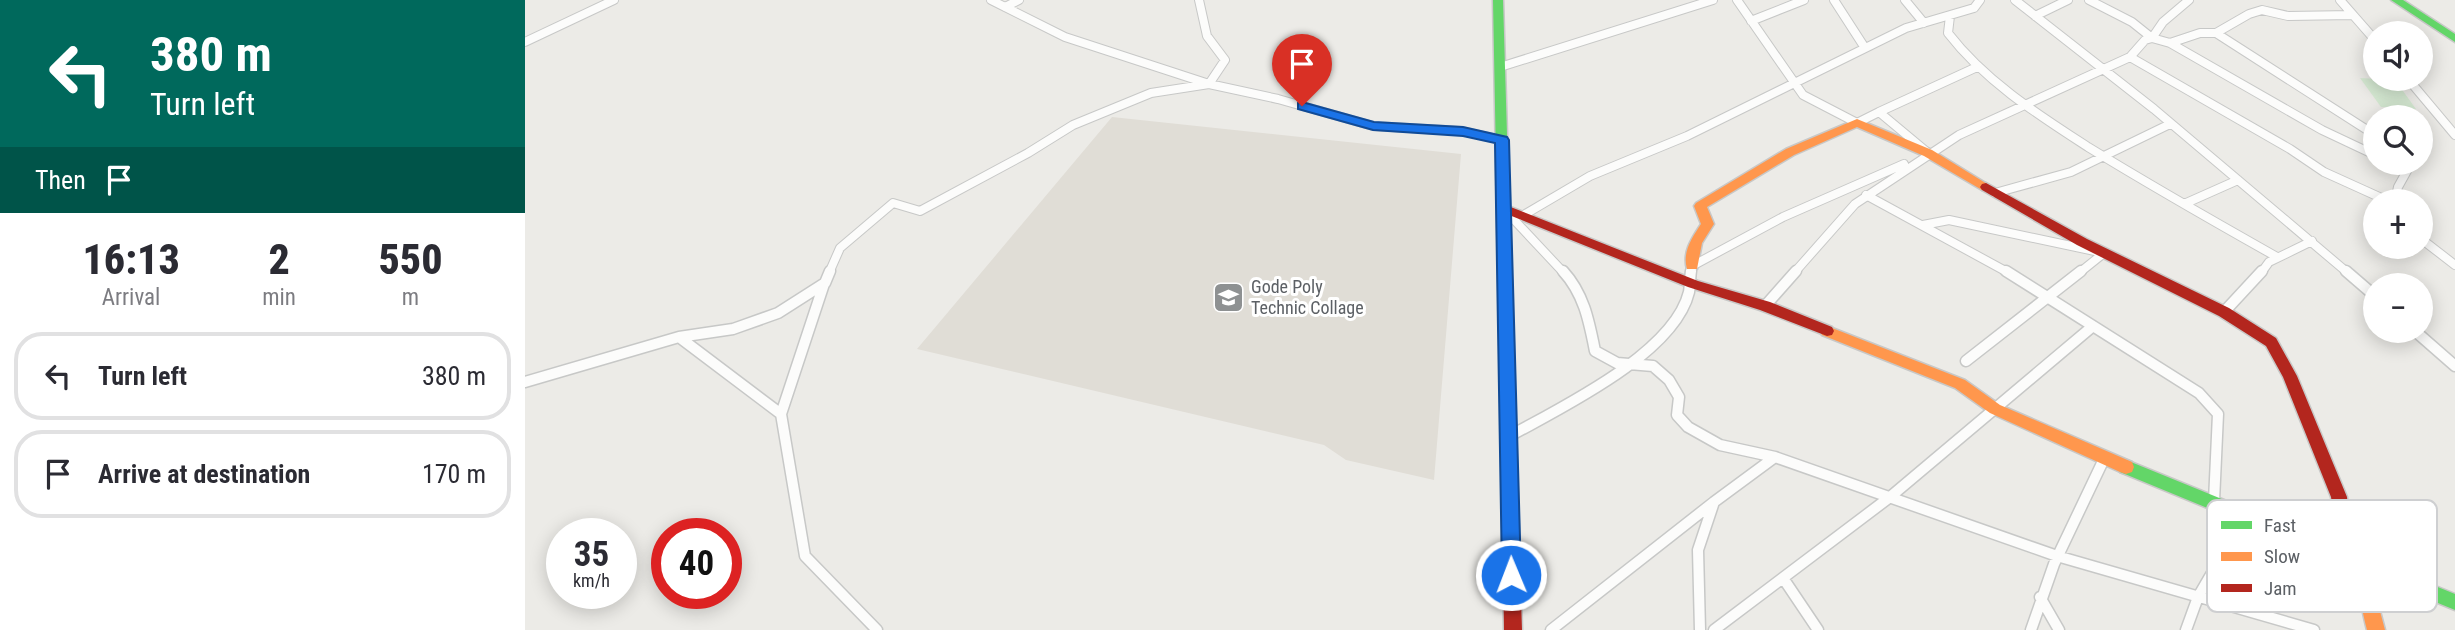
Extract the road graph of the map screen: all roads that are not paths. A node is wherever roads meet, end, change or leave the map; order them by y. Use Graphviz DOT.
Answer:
graph roads {
  1 [pos="614,0"];
  2 [pos="991,0"];
  3 [pos="1019,0"];
  4 [pos="1199,0"];
  5 [pos="1498,0"];
  6 [pos="1713,0"];
  7 [pos="1737,0"];
  8 [pos="1804,0"];
  9 [pos="1834,0"];
  10 [pos="1905,0"];
  11 [pos="1980,0"];
  12 [pos="2015,0"];
  13 [pos="2068,0"];
  14 [pos="2089,0"];
  15 [pos="2189,0"];
  16 [pos="2340,0"];
  17 [pos="2396,0"];
  18 [pos="1005,7"];
  19 [pos="2353,15"];
  20 [pos="1950,16"];
  21 [pos="2035,16"];
  22 [pos="1751,22"];
  23 [pos="1924,23"];
  24 [pos="2363,26"];
  25 [pos="2216,33"];
  26 [pos="2152,38"];
  27 [pos="2455,39"];
  28 [pos="525,42"];
  29 [pos="2170,43"];
  30 [pos="1865,47"];
  31 [pos="2130,57"];
  32 [pos="1500,67"];
  33 [pos="1977,67"];
  34 [pos="2105,71"];
  35 [pos="1209,84"];
  36 [pos="1794,84"];
  37 [pos="2418,91"];
  38 [pos="2025,104"];
  39 [pos="1879,112"];
  40 [pos="1857,123"];
  41 [pos="2170,124"];
  42 [pos="2363,127"];
  43 [pos="2453,131"];
  44 [pos="1502,140"];
  45 [pos="2363,149"];
  46 [pos="1928,153"];
  47 [pos="2104,158"];
  48 [pos="2238,180"];
  49 [pos="2363,190"];
  50 [pos="1995,193"];
  51 [pos="1866,195"];
  52 [pos="2184,204"];
  53 [pos="1503,208"];
  54 [pos="1522,216"];
  55 [pos="1922,225"];
  56 [pos="2312,241"];
  57 [pos="2433,248"];
  58 [pos="2104,253"];
  59 [pos="2277,257"];
  60 [pos="2455,265"];
  61 [pos="1692,266"];
  62 [pos="825,283"];
  63 [pos="1693,284"];
  64 [pos="2363,286"];
  65 [pos="2047,297"];
  66 [pos="1765,306"];
  67 [pos="2224,312"];
  68 [pos="2093,326"];
  69 [pos="679,337"];
  70 [pos="2429,343"];
  71 [pos="1966,361"];
  72 [pos="1635,363"];
  73 [pos="2455,366"];
  74 [pos="525,382"];
  75 [pos="1995,409"];
  76 [pos="782,414"];
  77 [pos="1508,438"];
  78 [pos="1775,457"];
  79 [pos="2104,460"];
  80 [pos="1890,497"];
  81 [pos="2211,500"];
  82 [pos="2214,500"];
  83 [pos="2339,500"];
  84 [pos="1714,502"];
  85 [pos="2057,556"];
  86 [pos="1783,578"];
  87 [pos="2207,582"];
  88 [pos="2437,594"];
  89 [pos="2040,597"];
  90 [pos="2198,597"];
  91 [pos="2207,600"];
  92 [pos="2455,601"];
  93 [pos="2251,612"];
  94 [pos="2372,612"];
  95 [pos="877,630"];
  96 [pos="1513,630"];
  97 [pos="1552,630"];
  98 [pos="1700,630"];
  99 [pos="1714,630"];
  100 [pos="1818,630"];
  101 [pos="2031,630"];
  102 [pos="2059,630"];
  103 [pos="2186,630"];
  104 [pos="2314,630"];
  105 [pos="2376,630"];
  1 -- 28 [label="street"];
  2 -- 18 [label="street"];
  3 -- 18 [label="street"];
  4 -- 35 [label="street"];
  5 -- 32 [label="street"];
  6 -- 32 [label="street"];
  7 -- 22 [label="street"];
  8 -- 22 [label="street"];
  9 -- 30 [label="street"];
  10 -- 23 [label="street"];
  11 -- 20 [label="street"];
  12 -- 21 [label="street"];
  13 -- 21 [label="street"];
  14 -- 26 [label="street"];
  15 -- 26 [label="street"];
  16 -- 19 [label="street"];
  17 -- 27 [label="street"];
  18 -- 35 [label="street"];
  19 -- 24 [label="street"];
  19 -- 25 [label="street"];
  20 -- 23 [label="street"];
  20 -- 33 [label="street"];
  21 -- 34 [label="street"];
  22 -- 36 [label="street"];
  23 -- 30 [label="street"];
  25 -- 29 [label="street"];
  25 -- 42 [label="street"];
  26 -- 29 [label="street"];
  26 -- 31 [label="street"];
  29 -- 45 [label="street"];
  30 -- 36 [label="street"];
  31 -- 34 [label="street"];
  31 -- 49 [label="street"];
  32 -- 44 [label="street"];
  33 -- 38 [label="street"];
  33 -- 39 [label="street"];
  34 -- 38 [label="street"];
  34 -- 41 [label="street"];
  35 -- 44 [label="street"];
  35 -- 62 [label="street"];
  36 -- 40 [label="street"];
  36 -- 54 [label="street"];
  37 -- 43 [label="street"];
  38 -- 46 [label="street"];
  38 -- 47 [label="street"];
  39 -- 40 [label="street"];
  39 -- 46 [label="street"];
  40 -- 46 [label="street"];
  40 -- 61 [label="street"];
  41 -- 47 [label="street"];
  41 -- 48 [label="street"];
  44 -- 53 [label="street"];
  46 -- 50 [label="street"];
  46 -- 51 [label="street"];
  46 -- 61 [label="street"];
  47 -- 50 [label="street"];
  47 -- 52 [label="street"];
  48 -- 52 [label="street"];
  48 -- 56 [label="street"];
  50 -- 58 [label="street"];
  51 -- 55 [label="street"];
  51 -- 66 [label="street"];
  52 -- 59 [label="street"];
  53 -- 54 [label="street"];
  53 -- 72 [label="street"];
  53 -- 77 [label="street"];
  54 -- 63 [label="street"];
  55 -- 58 [label="street"];
  55 -- 65 [label="street"];
  56 -- 59 [label="street"];
  56 -- 64 [label="street"];
  57 -- 60 [label="street"];
  58 -- 65 [label="street"];
  58 -- 67 [label="street"];
  59 -- 67 [label="street"];
  61 -- 63 [label="street"];
  62 -- 69 [label="street"];
  62 -- 76 [label="street"];
  63 -- 66 [label="street"];
  63 -- 72 [label="street"];
  65 -- 68 [label="street"];
  65 -- 71 [label="street"];
  66 -- 75 [label="street"];
  67 -- 83 [label="street"];
  68 -- 75 [label="street"];
  68 -- 82 [label="street"];
  69 -- 74 [label="street"];
  69 -- 76 [label="street"];
  70 -- 73 [label="street"];
  72 -- 77 [label="street"];
  72 -- 78 [label="street"];
  75 -- 79 [label="street"];
  75 -- 80 [label="street"];
  76 -- 95 [label="street"];
  77 -- 96 [label="street"];
  78 -- 80 [label="street"];
  78 -- 84 [label="street"];
  79 -- 81 [label="street"];
  79 -- 85 [label="street"];
  80 -- 85 [label="street"];
  80 -- 86 [label="street"];
  84 -- 97 [label="street"];
  84 -- 98 [label="street"];
  85 -- 89 [label="street"];
  85 -- 90 [label="street"];
  86 -- 99 [label="street"];
  86 -- 100 [label="street"];
  87 -- 90 [label="street"];
  88 -- 92 [label="street"];
  89 -- 101 [label="street"];
  89 -- 102 [label="street"];
  90 -- 91 [label="street"];
  90 -- 103 [label="street"];
  93 -- 104 [label="street"];
  94 -- 105 [label="street"];
}
